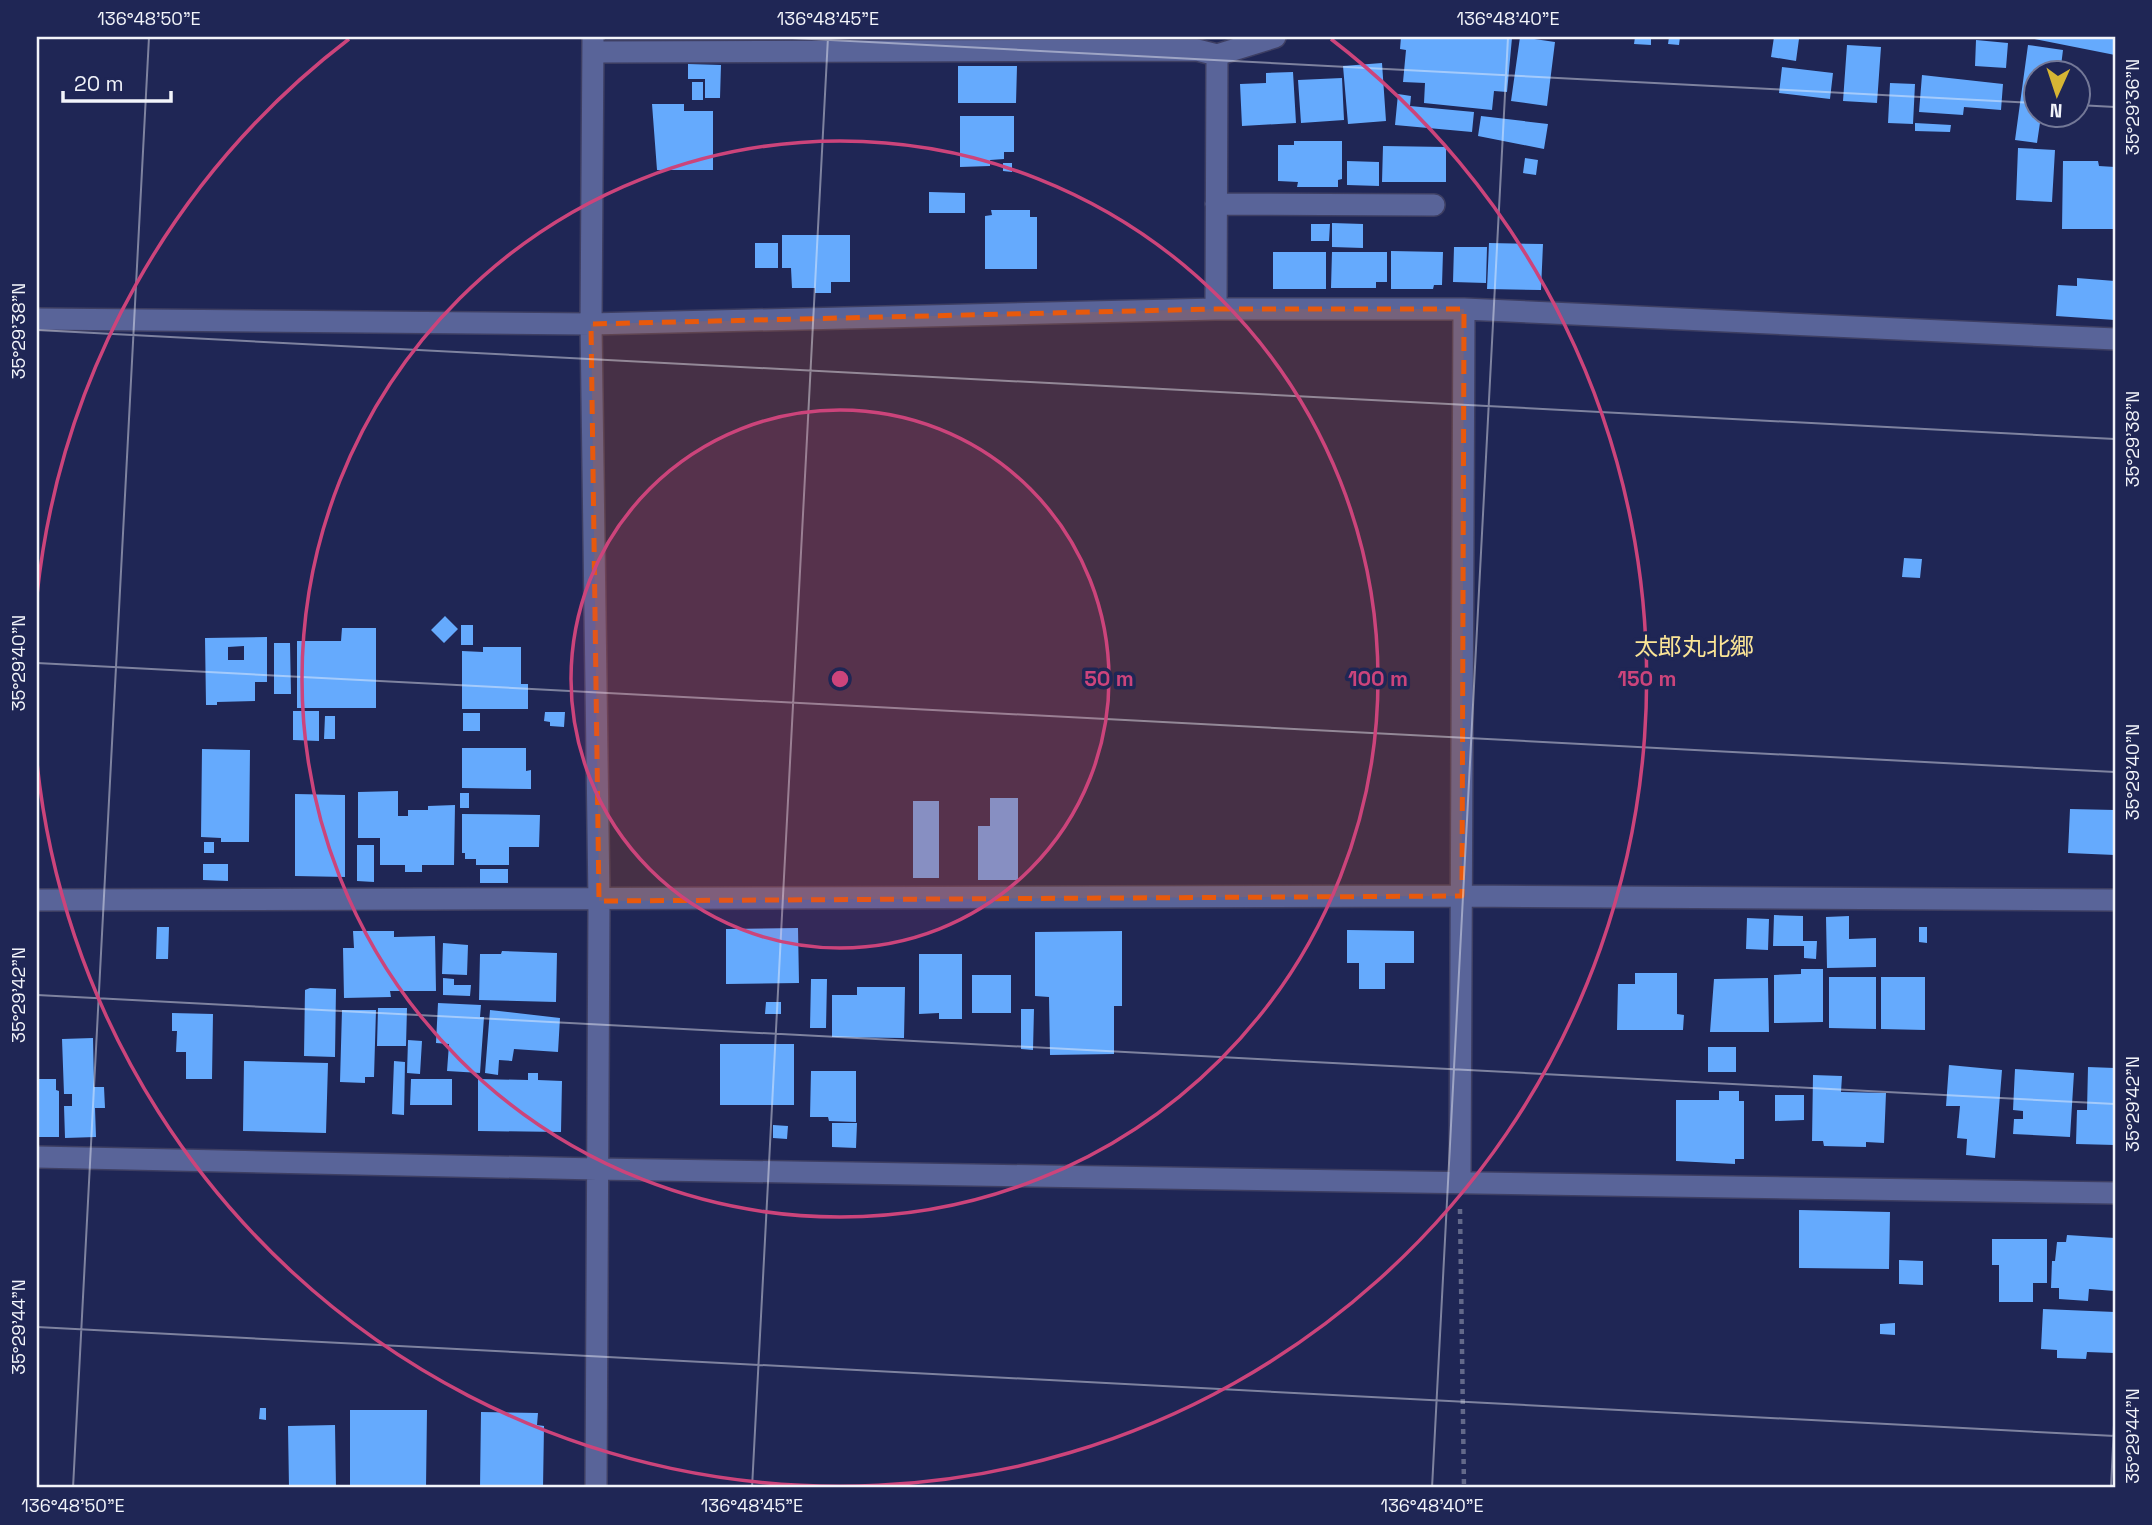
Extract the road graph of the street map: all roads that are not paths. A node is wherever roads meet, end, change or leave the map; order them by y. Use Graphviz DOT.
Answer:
graph roads {
  1 [pos="1275,37"];
  2 [pos="593,44"];
  3 [pos="1217,55"];
  4 [pos="1216,204"];
  5 [pos="1434,205"];
  6 [pos="1216,309"];
  7 [pos="1464,309"];
  8 [pos="37,319"];
  9 [pos="591,324"];
  10 [pos="2115,339"];
  11 [pos="1462,896"];
  12 [pos="37,900"];
  13 [pos="2115,900"];
  14 [pos="599,901"];
  15 [pos="37,1157"];
  16 [pos="597,1169"];
  17 [pos="1460,1181"];
  18 [pos="2115,1193"];
  19 [pos="596,1488"];
  1 -- 3 [label="street"];
  2 -- 3 [label="street"];
  2 -- 9 [label="street"];
  3 -- 4 [label="street"];
  4 -- 5 [label="street"];
  4 -- 6 [label="street"];
  6 -- 7 [label="street"];
  6 -- 9 [label="street"];
  7 -- 10 [label="street"];
  7 -- 11 [label="street"];
  8 -- 9 [label="street"];
  9 -- 14 [label="street"];
  11 -- 13 [label="street"];
  11 -- 14 [label="street"];
  11 -- 17 [label="street"];
  12 -- 14 [label="street"];
  14 -- 16 [label="street"];
  15 -- 16 [label="street"];
  16 -- 17 [label="street"];
  16 -- 19 [label="street"];
  17 -- 18 [label="street"];
}
